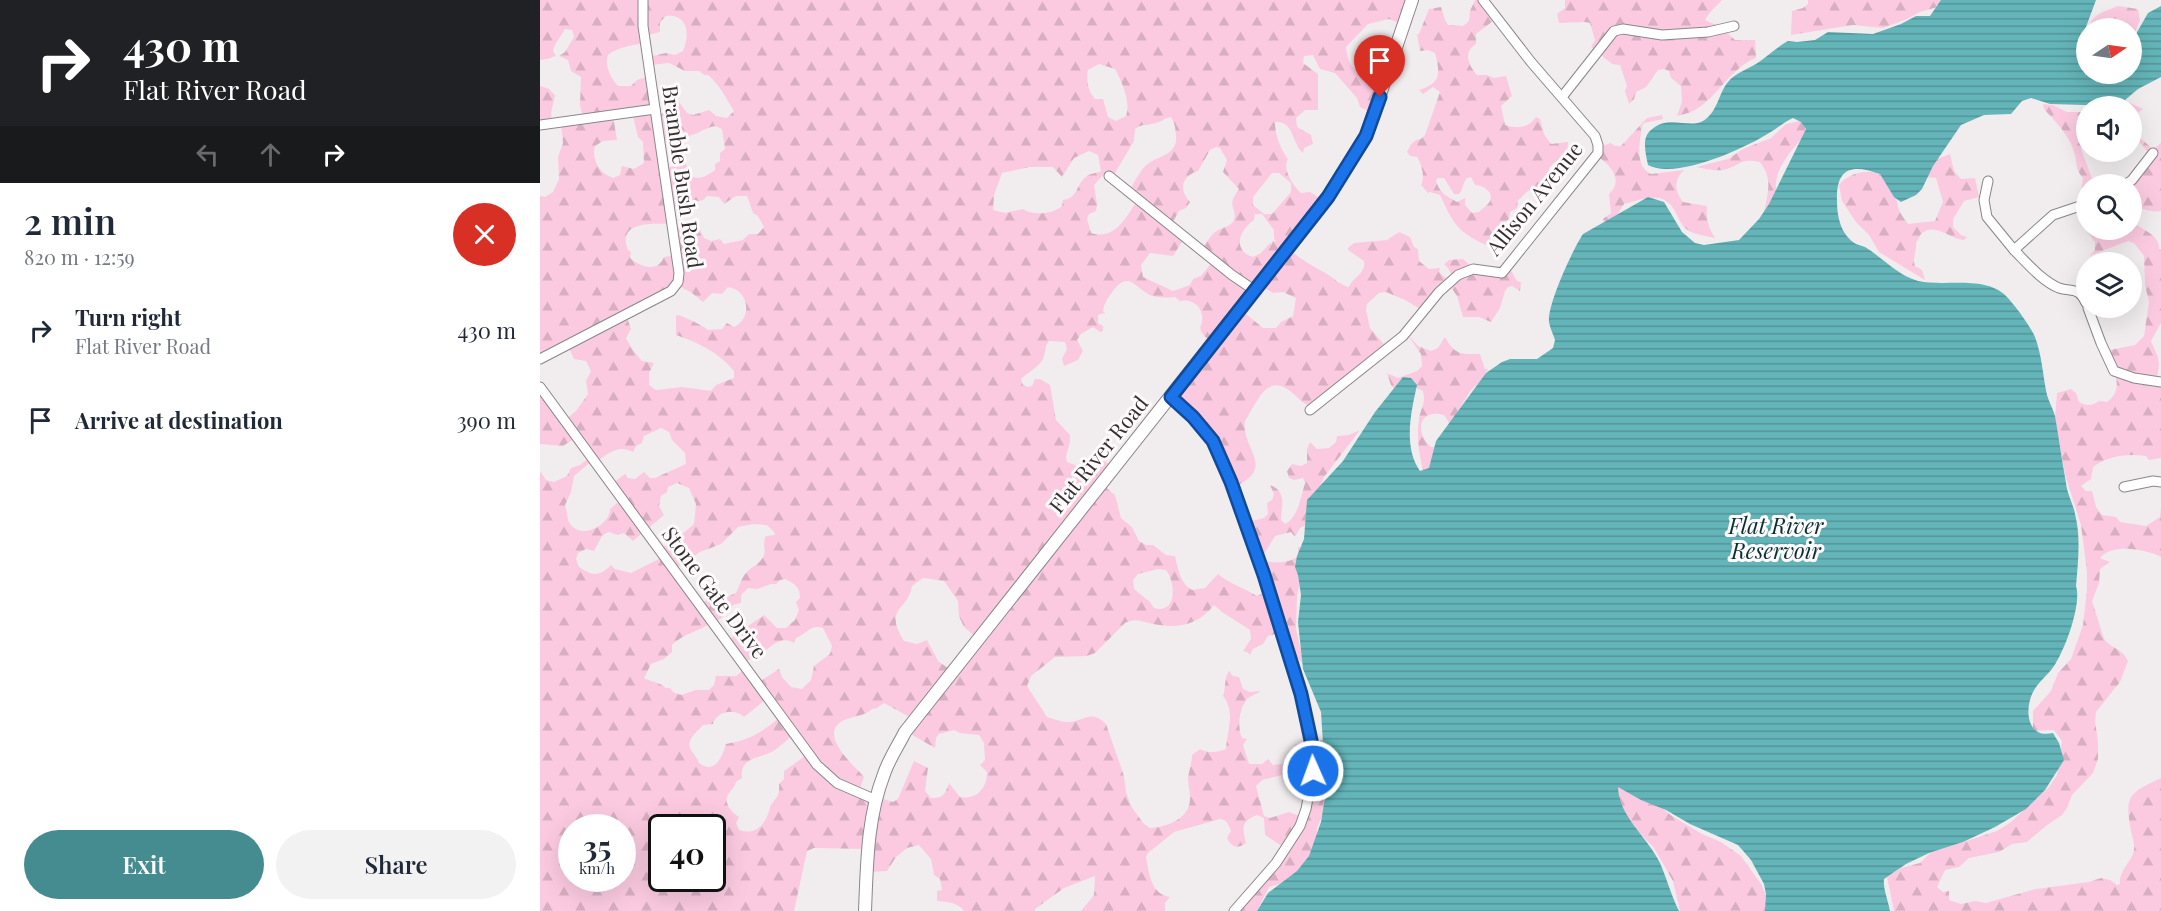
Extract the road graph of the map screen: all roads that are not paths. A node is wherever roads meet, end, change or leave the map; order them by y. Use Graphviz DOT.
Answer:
graph roads {
  1 [pos="643,0"];
  2 [pos="1412,0"];
  3 [pos="1483,0"];
  4 [pos="1734,26"];
  5 [pos="1562,97"];
  6 [pos="655,109"];
  7 [pos="540,125"];
  8 [pos="2152,153"];
  9 [pos="2136,174"];
  10 [pos="1109,176"];
  11 [pos="1988,181"];
  12 [pos="2076,207"];
  13 [pos="2014,250"];
  14 [pos="1254,290"];
  15 [pos="2076,291"];
  16 [pos="2092,318"];
  17 [pos="540,359"];
  18 [pos="2161,382"];
  19 [pos="540,387"];
  20 [pos="1171,397"];
  21 [pos="1310,410"];
  22 [pos="2161,482"];
  23 [pos="2124,487"];
  24 [pos="876,800"];
  25 [pos="865,911"];
  26 [pos="1234,911"];
  1 -- 6 [label="street, Bramble Bush Road"];
  2 -- 14 [label="main road, Flat River Road"];
  3 -- 5 [label="street"];
  4 -- 5 [label="street"];
  5 -- 21 [label="street, Allison Avenue"];
  6 -- 7 [label="street"];
  6 -- 17 [label="street, Bramble Bush Road"];
  8 -- 9 [label="street"];
  10 -- 14 [label="street"];
  11 -- 13 [label="street"];
  12 -- 13 [label="street"];
  13 -- 15 [label="street"];
  14 -- 20 [label="main road, Flat River Road"];
  16 -- 18 [label="street"];
  19 -- 24 [label="street, Stone Gate Drive"];
  20 -- 24 [label="main road, Flat River Road"];
  20 -- 26 [label="street"];
  22 -- 23 [label="street"];
  24 -- 25 [label="main road, Flat River Road"];
}
